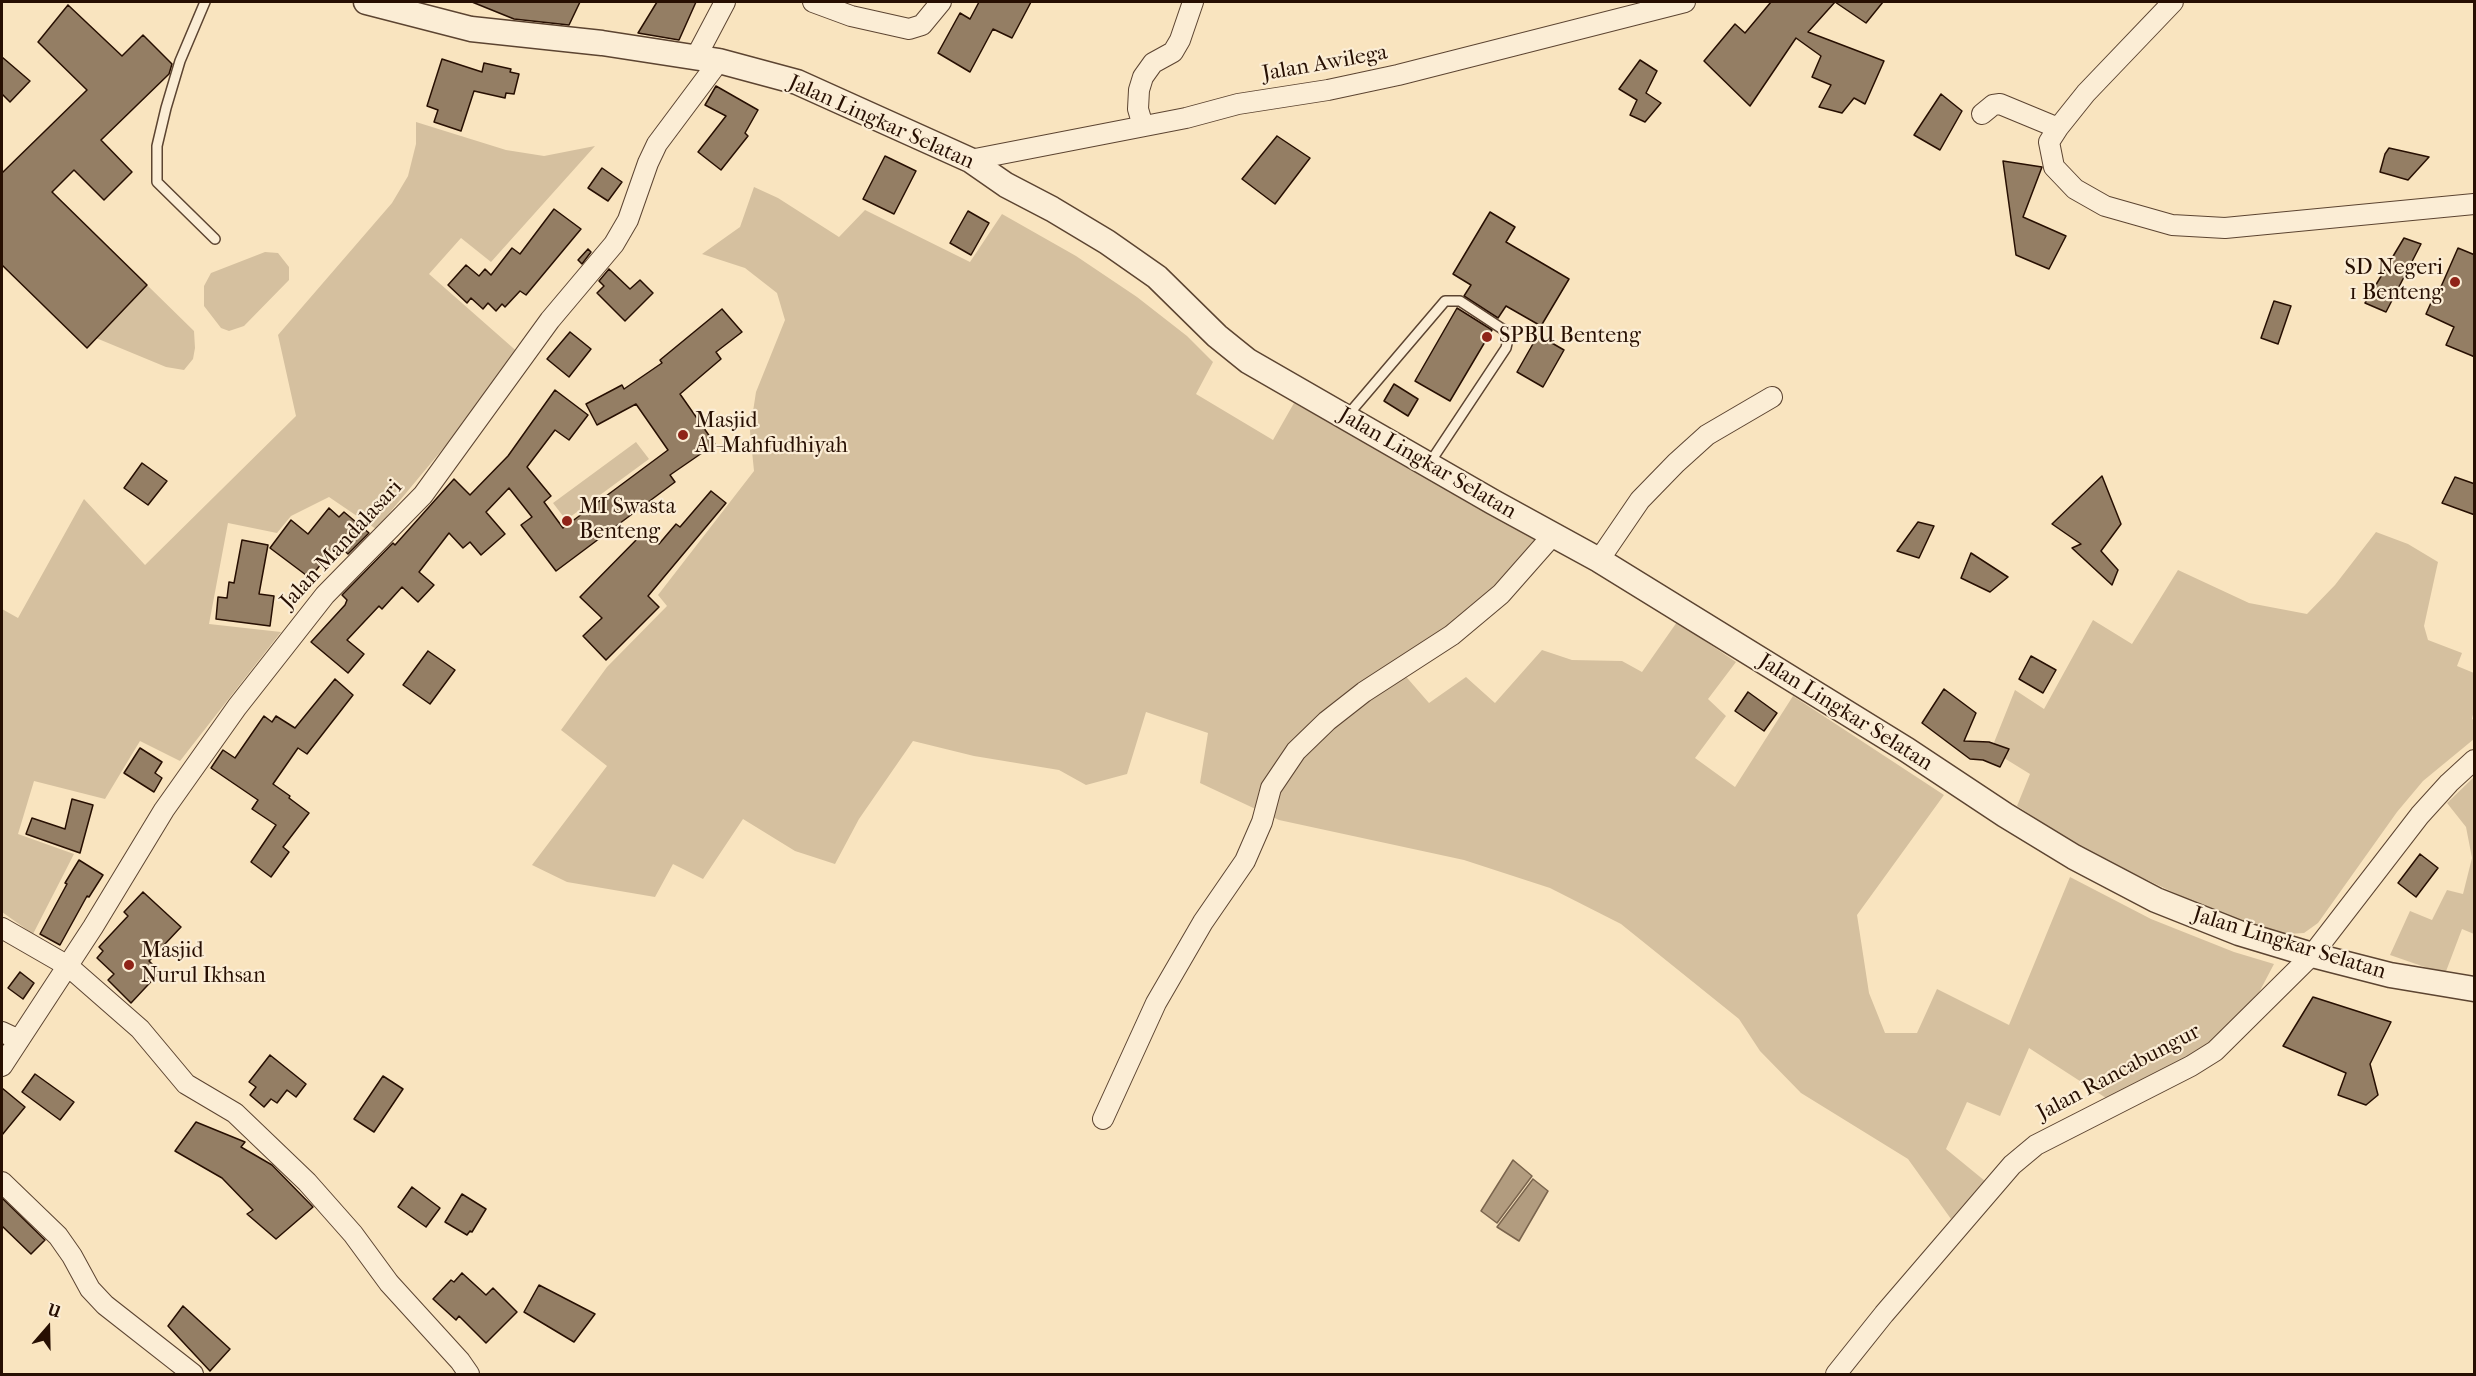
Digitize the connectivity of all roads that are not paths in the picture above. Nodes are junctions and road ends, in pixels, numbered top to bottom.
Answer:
1 (206, 2) edge
2 (366, 2) edge
3 (725, 2) edge
4 (813, 2) edge
5 (941, 2) edge
6 (1193, 2) edge
7 (1681, 2) edge
8 (2173, 2) edge
9 (707, 59) junction
10 (1982, 114) dead end
11 (1143, 126) junction
12 (2058, 128) junction
13 (970, 160) junction
14 (2475, 204) edge
15 (215, 239) dead end
16 (1772, 397) dead end
17 (1345, 417) junction
18 (1429, 464) junction
19 (1553, 535) junction
20 (1599, 560) junction
21 (2475, 760) edge
22 (2, 928) edge
23 (2312, 956) junction
24 (68, 966) junction
25 (2475, 989) edge
26 (10, 1036) edge
27 (2, 1066) edge
28 (1103, 1119) dead end
29 (2, 1182) edge
30 (193, 1374) edge
31 (469, 1374) edge
32 (1836, 1374) edge

1 - 15 lane
2 - 9 street, Jalan Lingkar Selatan
3 - 9 street, Jalan Mandalasari
4 - 5 street
6 - 11 street
7 - 11 street, Jalan Awilega
8 - 12 street
9 - 13 street, Jalan Lingkar Selatan
9 - 24 street, Jalan Mandalasari
10 - 12 street
11 - 13 street, Jalan Awilega
12 - 14 street
13 - 17 street, Jalan Lingkar Selatan
16 - 20 street
17 - 18 street, Jalan Lingkar Selatan
17 - 18 lane
18 - 19 street, Jalan Lingkar Selatan
19 - 20 street, Jalan Lingkar Selatan
19 - 28 street
20 - 23 street, Jalan Lingkar Selatan
21 - 23 street, Jalan Rancabungur
22 - 24 street
23 - 25 street, Jalan Lingkar Selatan
23 - 32 street, Jalan Rancabungur
24 - 26 street, Jalan Mandalasari
24 - 31 street
26 - 27 street, Jalan Mandalasari
29 - 30 street

